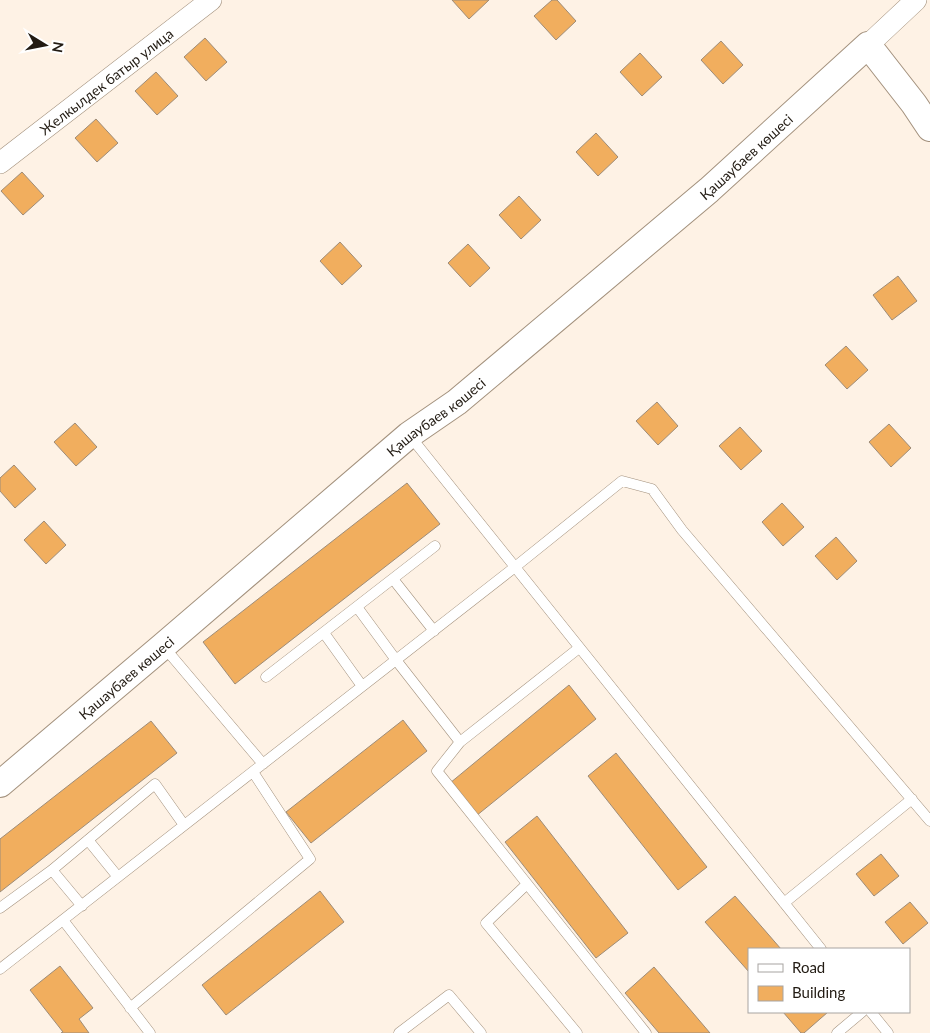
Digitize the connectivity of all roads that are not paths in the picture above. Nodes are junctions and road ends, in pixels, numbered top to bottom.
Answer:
1 (211, 0) edge
2 (916, 0) edge
3 (868, 45) junction
4 (930, 128) edge
5 (0, 163) edge
6 (409, 435) junction
7 (435, 546) dead end
8 (515, 567) junction
9 (394, 578) junction
10 (357, 607) junction
11 (434, 631) junction
12 (324, 633) junction
13 (163, 646) junction
14 (579, 648) junction
15 (396, 660) junction
16 (266, 678) dead end
17 (362, 686) junction
18 (460, 742) junction
19 (263, 764) junction
20 (253, 772) junction
21 (0, 784) edge
22 (912, 799) junction
23 (930, 821) edge
24 (184, 825) junction
25 (88, 840) junction
26 (52, 870) junction
27 (118, 877) junction
28 (527, 884) junction
29 (784, 903) junction
30 (82, 906) junction
31 (0, 908) edge
32 (63, 920) junction
33 (820, 948) edge
34 (0, 969) edge
35 (130, 1008) junction
36 (861, 1013) edge
37 (872, 1013) edge
38 (150, 1033) edge
39 (399, 1033) edge
40 (481, 1033) edge
41 (577, 1033) edge
42 (646, 1033) edge
43 (837, 1033) edge
44 (888, 1033) edge

1 - 5 street, Желкылдек батыр улица
2 - 3 street
3 - 4 street
3 - 6 street, Қашаубаев көшесі
6 - 8 lane
6 - 13 street, Қашаубаев көшесі
7 - 9 lane
8 - 11 lane
8 - 14 lane
8 - 22 lane
9 - 10 lane
9 - 11 lane
10 - 12 lane
10 - 15 lane
11 - 15 lane
12 - 16 lane
12 - 17 lane
13 - 19 lane
13 - 21 street, Қашаубаев көшесі
14 - 18 lane
14 - 29 lane
15 - 17 lane
15 - 18 lane
17 - 19 lane
18 - 28 lane
19 - 20 lane
20 - 24 lane
20 - 35 lane
22 - 23 lane
22 - 29 lane
24 - 25 lane
24 - 27 lane
25 - 26 lane
25 - 27 lane
26 - 30 lane
26 - 31 lane
27 - 30 lane
28 - 41 lane
28 - 42 lane
29 - 33 lane
30 - 32 lane
32 - 34 lane
32 - 35 lane
35 - 38 lane
36 - 43 lane
37 - 44 lane
39 - 40 lane

